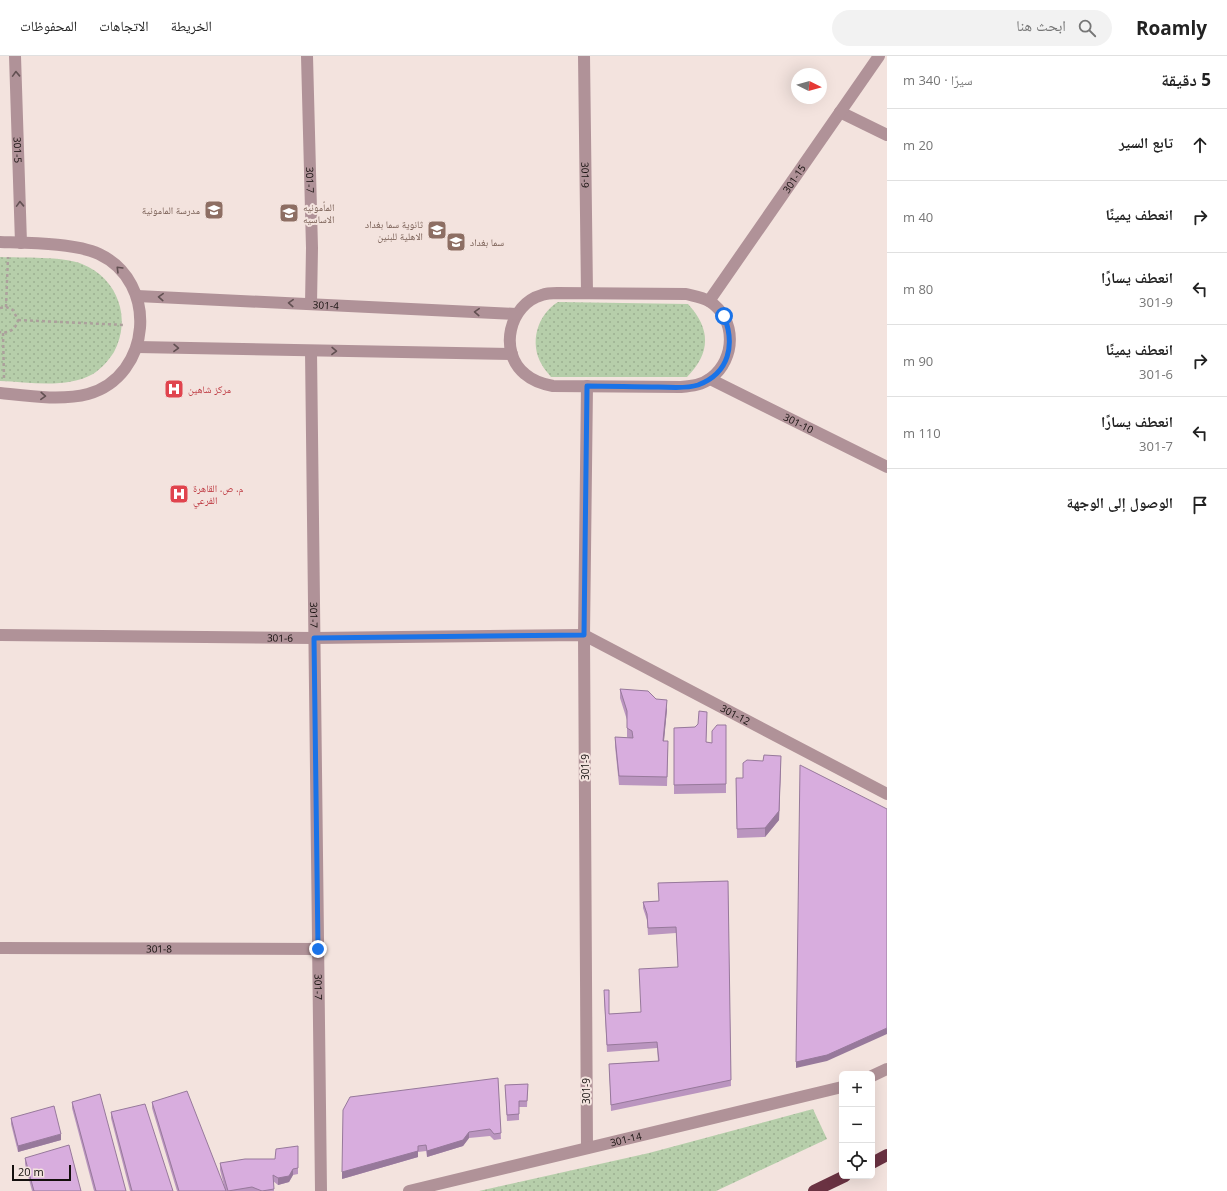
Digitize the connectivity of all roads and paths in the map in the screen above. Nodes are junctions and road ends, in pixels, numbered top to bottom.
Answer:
1 (15, 56) edge
2 (307, 56) edge
3 (584, 56) edge
4 (879, 56) edge
5 (840, 112) junction
6 (887, 135) edge
7 (4, 242) edge
8 (21, 243) junction
9 (587, 293) junction
10 (137, 296) junction
11 (709, 301) junction
12 (311, 304) junction
13 (6, 307) junction
14 (0, 308) edge
15 (516, 314) junction
16 (18, 320) junction
17 (141, 326) junction
18 (2, 332) edge
19 (137, 347) junction
20 (311, 350) junction
21 (512, 354) junction
22 (710, 379) junction
23 (587, 386) junction
24 (2, 394) edge
25 (887, 467) edge
26 (0, 635) edge
27 (584, 635) junction
28 (314, 638) junction
29 (887, 794) edge
30 (0, 948) edge
31 (318, 949) junction
32 (887, 1069) edge
33 (875, 1075) edge
34 (839, 1088) edge
35 (587, 1148) junction
36 (887, 1155) edge
37 (875, 1161) edge
38 (839, 1179) edge
39 (321, 1191) edge
40 (409, 1191) edge
41 (814, 1191) edge

8 -> 1 street, 301-5
2 - 12 street, 301-7
3 - 9 street, 301-9
4 - 5 street, 301-15
5 - 6 street
5 - 11 street, 301-15
7 - 8 street
7 - 13 path
10 -> 8 street
9 - 11 street
9 - 15 street
12 -> 10 street, 301-4
10 - 17 street
11 - 22 street
15 -> 12 street, 301-4
13 - 14 path
13 - 16 path
15 - 21 street
16 - 17 path
16 - 18 path
17 - 19 street
18 - 24 path
19 -> 20 street
24 -> 19 street
20 -> 21 street
20 - 28 street, 301-7
21 - 23 street
22 - 23 street
22 - 25 street, 301-10
23 - 27 street, 301-9
26 - 28 street, 301-6
27 - 28 street, 301-6
27 - 29 street, 301-12
27 - 35 street, 301-9
28 - 31 street, 301-7
30 - 31 street, 301-8
31 - 39 street, 301-7
32 - 33 street
34 - 35 street, 301-14
35 - 40 street, 301-14
36 - 37 highway
38 - 41 highway

